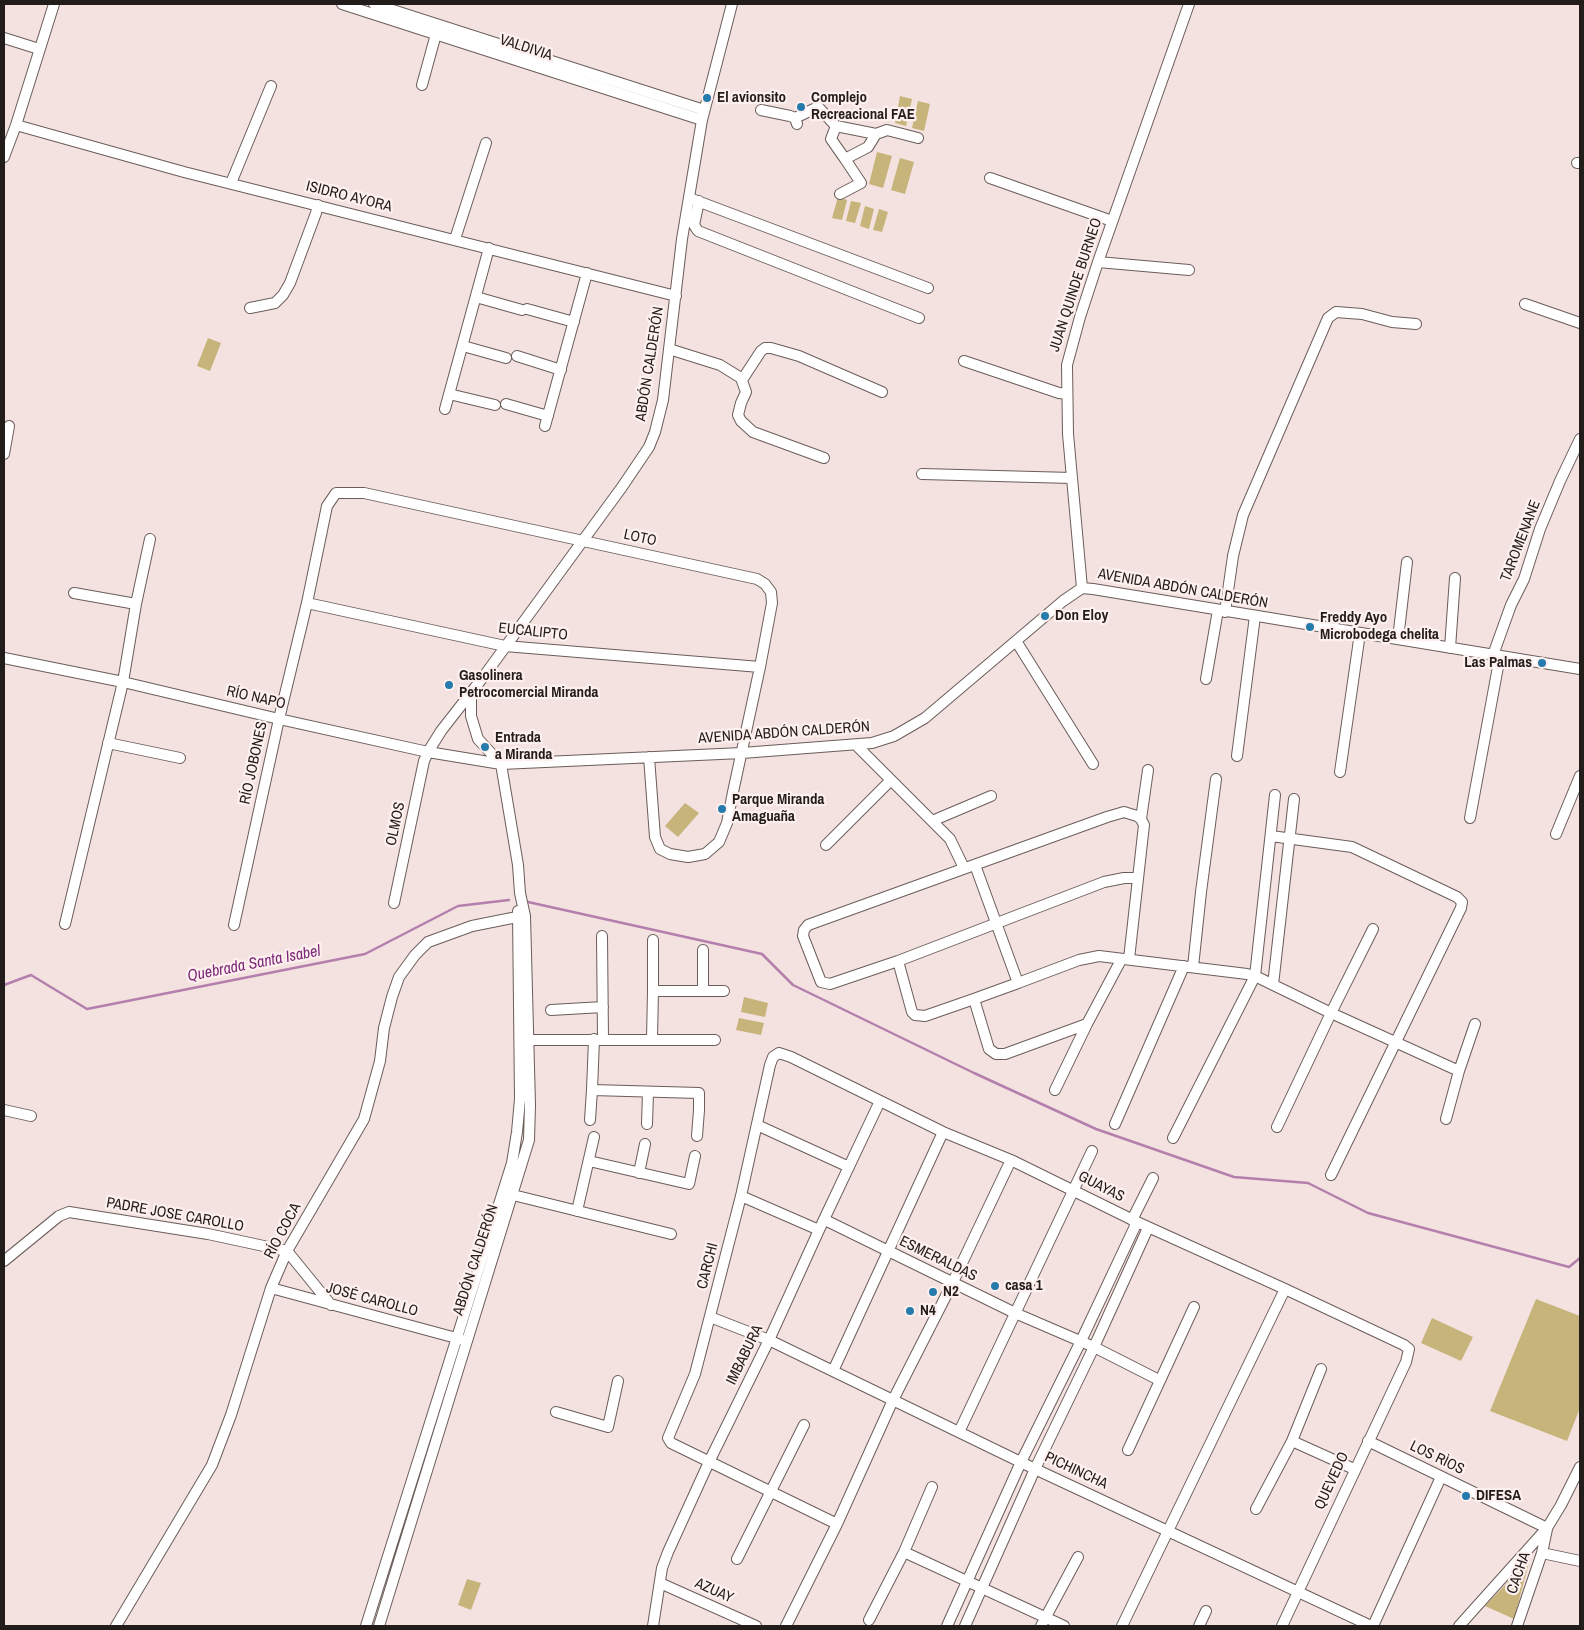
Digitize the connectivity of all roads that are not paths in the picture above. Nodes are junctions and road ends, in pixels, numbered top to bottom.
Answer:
1 (54, 4) edge
2 (342, 4) edge
3 (374, 4) edge
4 (732, 4) edge
5 (1190, 4) edge
6 (436, 34) junction
7 (4, 38) edge
8 (483, 44) junction
9 (39, 49) junction
10 (422, 85) dead end
11 (271, 86) dead end
12 (761, 110) dead end
13 (703, 115) junction
14 (16, 126) junction
15 (836, 126) junction
16 (876, 134) junction
17 (918, 138) dead end
18 (486, 143) dead end
19 (4, 157) edge
20 (845, 159) junction
21 (990, 178) dead end
22 (231, 183) junction
23 (840, 194) dead end
24 (694, 199) junction
25 (318, 205) junction
26 (1112, 221) junction
27 (696, 228) junction
28 (683, 235) junction
29 (455, 239) junction
30 (490, 248) junction
31 (1098, 262) junction
32 (1189, 270) dead end
33 (587, 273) junction
34 (928, 288) dead end
35 (676, 296) junction
36 (476, 298) junction
37 (1525, 304) dead end
38 (250, 308) dead end
39 (919, 318) dead end
40 (574, 322) junction
41 (1580, 323) edge
42 (1416, 324) dead end
43 (463, 346) junction
44 (669, 349) junction
45 (518, 356) dead end
46 (506, 358) dead end
47 (964, 361) dead end
48 (561, 370) junction
49 (742, 380) junction
50 (882, 392) dead end
51 (449, 394) junction
52 (1067, 394) junction
53 (506, 404) dead end
54 (495, 405) dead end
55 (445, 409) dead end
56 (9, 426) dead end
57 (1580, 439) edge
58 (4, 454) edge
59 (824, 458) dead end
60 (922, 474) dead end
61 (1072, 478) junction
62 (336, 494) joint
63 (150, 539) dead end
64 (582, 541) junction
65 (1407, 562) dead end
66 (1455, 578) dead end
67 (1082, 588) junction
68 (74, 593) dead end
69 (307, 603) junction
70 (136, 604) junction
71 (1221, 611) junction
72 (1255, 616) junction
73 (1360, 633) junction
74 (1398, 639) junction
75 (1016, 641) junction
76 (505, 646) junction
77 (1450, 648) junction
78 (1496, 655) junction
79 (4, 658) edge
80 (760, 667) junction
81 (1580, 669) edge
82 (1206, 679) dead end
83 (123, 682) junction
84 (472, 693) junction
85 (279, 719) junction
86 (108, 743) junction
87 (856, 745) junction
88 (428, 752) junction
89 (742, 753) junction
90 (1238, 756) dead end
91 (649, 757) junction
92 (180, 758) dead end
93 (501, 764) junction
94 (1093, 764) dead end
95 (1148, 770) dead end
96 (1340, 772) dead end
97 (1580, 776) edge
98 (1216, 779) dead end
99 (891, 780) junction
100 (1275, 795) dead end
101 (992, 796) dead end
102 (1294, 799) dead end
103 (1470, 818) dead end
104 (1141, 819) junction
105 (932, 821) junction
106 (1556, 834) dead end
107 (1271, 836) junction
108 (1290, 839) junction
109 (826, 845) dead end
110 (975, 865) junction
111 (964, 868) junction
112 (1137, 878) junction
113 (394, 902) dead end
114 (521, 916) junction
115 (65, 924) dead end
116 (997, 924) junction
117 (234, 925) dead end
118 (1373, 929) dead end
119 (602, 936) dead end
120 (654, 940) dead end
121 (703, 950) dead end
122 (1125, 959) junction
123 (898, 961) junction
124 (1188, 967) junction
125 (1255, 976) junction
126 (1018, 983) junction
127 (1273, 985) junction
128 (653, 990) junction
129 (703, 991) junction
130 (724, 991) dead end
131 (974, 999) junction
132 (602, 1008) junction
133 (551, 1010) dead end
134 (1331, 1013) junction
135 (1087, 1024) junction
136 (1475, 1024) dead end
137 (598, 1039) junction
138 (652, 1039) junction
139 (524, 1040) junction
140 (715, 1040) dead end
141 (1395, 1043) junction
142 (779, 1053) joint
143 (1459, 1071) junction
144 (592, 1090) junction
145 (1055, 1090) dead end
146 (648, 1092) junction
147 (880, 1101) junction
148 (4, 1110) edge
149 (31, 1116) dead end
150 (1446, 1119) dead end
151 (590, 1120) dead end
152 (647, 1124) dead end
153 (1115, 1124) dead end
154 (757, 1125) junction
155 (1277, 1127) dead end
156 (943, 1132) junction
157 (697, 1136) dead end
158 (594, 1137) dead end
159 (1173, 1138) dead end
160 (645, 1144) dead end
161 (1092, 1151) dead end
162 (695, 1156) dead end
163 (1011, 1160) junction
164 (588, 1161) junction
165 (849, 1167) junction
166 (639, 1172) junction
167 (1331, 1175) dead end
168 (1153, 1178) dead end
169 (1072, 1190) junction
170 (513, 1195) junction
171 (741, 1196) junction
172 (577, 1211) junction
173 (825, 1220) junction
174 (1134, 1221) junction
175 (1148, 1228) junction
176 (819, 1230) junction
177 (671, 1234) dead end
178 (287, 1251) junction
179 (888, 1251) junction
180 (4, 1261) edge
181 (954, 1283) junction
182 (271, 1288) junction
183 (1285, 1289) junction
184 (331, 1305) junction
185 (1194, 1307) dead end
186 (1015, 1313) junction
187 (710, 1317) junction
188 (461, 1339) junction
189 (769, 1340) junction
190 (1081, 1341) junction
191 (1094, 1347) junction
192 (1409, 1349) joint
193 (1321, 1369) dead end
194 (833, 1371) junction
195 (1159, 1380) junction
196 (618, 1381) dead end
197 (893, 1400) junction
198 (556, 1412) dead end
199 (804, 1425) dead end
200 (959, 1432) junction
201 (1292, 1440) junction
202 (1368, 1441) junction
203 (1128, 1450) dead end
204 (709, 1462) junction
205 (1021, 1462) junction
206 (1580, 1467) edge
207 (1035, 1469) junction
208 (1354, 1469) junction
209 (1441, 1477) junction
210 (932, 1487) dead end
211 (771, 1492) junction
212 (1256, 1509) dead end
213 (837, 1524) junction
214 (1547, 1528) junction
215 (1167, 1531) junction
216 (904, 1552) junction
217 (1542, 1553) junction
218 (1078, 1557) dead end
219 (737, 1559) dead end
220 (1580, 1561) edge
221 (660, 1583) junction
222 (967, 1583) junction
223 (982, 1590) junction
224 (1298, 1591) junction
225 (1206, 1611) dead end
226 (869, 1620) dead end
227 (1043, 1622) edge
228 (1359, 1624) edge
229 (116, 1626) edge
230 (366, 1626) edge
231 (379, 1626) edge
232 (653, 1626) edge
233 (756, 1626) edge
234 (786, 1626) edge
235 (947, 1626) edge
236 (965, 1626) edge
237 (1064, 1626) edge
238 (1122, 1626) edge
239 (1200, 1626) edge
240 (1282, 1626) edge
241 (1372, 1626) edge
242 (1460, 1626) edge
243 (1517, 1626) edge

1 - 9 street
2 - 6 street, VALDIVIA
3 - 8 street, VALDIVIA
4 - 13 street, ABDÓN CALDERÓN
5 - 26 street, JUAN QUINDE BURNEO
6 - 8 street, VALDIVIA
6 - 10 street
7 - 9 street
8 - 13 street, VALDIVIA
9 - 14 street
11 - 22 street
12 - 15 street
13 - 24 street, ABDÓN CALDERÓN
14 - 19 street
14 - 22 street, ISIDRO AYORA
15 - 16 street
15 - 20 street
16 - 17 street
16 - 20 street
18 - 29 street
20 - 23 street
21 - 26 street
22 - 25 street, ISIDRO AYORA
24 - 27 street
24 - 28 street, ABDÓN CALDERÓN
24 - 34 street
25 - 29 street, ISIDRO AYORA
25 - 38 street
26 - 31 street, JUAN QUINDE BURNEO
27 - 28 street
27 - 39 street
28 - 35 street, ABDÓN CALDERÓN
29 - 30 street, ISIDRO AYORA
30 - 33 street, ISIDRO AYORA
30 - 36 street
31 - 32 street
31 - 52 street, JUAN QUINDE BURNEO
33 - 35 street, ISIDRO AYORA
33 - 40 street
35 - 44 street, ABDÓN CALDERÓN
36 - 40 street
36 - 43 street
37 - 41 street
40 - 48 street
42 - 71 street
43 - 46 street
43 - 51 street
44 - 49 street
44 - 64 street, ABDÓN CALDERÓN
45 - 48 street
47 - 52 street
48 - 53 street
49 - 50 street
49 - 59 street
51 - 54 street
51 - 55 street
52 - 61 street, JUAN QUINDE BURNEO
56 - 58 street
57 - 78 street, TAROMENANE
60 - 61 street
61 - 67 street, JUAN QUINDE BURNEO
62 - 64 street, LOTO
62 - 69 street, RÍO JOBONES
63 - 70 street
64 - 76 street, ABDÓN CALDERÓN
64 - 80 street, LOTO
65 - 74 street
66 - 77 street
67 - 71 street, AVENIDA ABDÓN CALDERÓN
67 - 75 street, AVENIDA ABDÓN CALDERÓN
68 - 70 street
69 - 76 street, EUCALIPTO
69 - 85 street, RÍO JOBONES
70 - 83 street
71 - 72 street, AVENIDA ABDÓN CALDERÓN
71 - 82 street
72 - 73 street, AVENIDA ABDÓN CALDERÓN
72 - 90 street
73 - 74 street, AVENIDA ABDÓN CALDERÓN
73 - 96 street
74 - 77 street, AVENIDA ABDÓN CALDERÓN
75 - 87 street, AVENIDA ABDÓN CALDERÓN
75 - 94 street
76 - 80 street, EUCALIPTO
76 - 84 street, ABDÓN CALDERÓN
77 - 78 street, AVENIDA ABDÓN CALDERÓN
78 - 81 street, AVENIDA ABDÓN CALDERÓN
78 - 103 street, TAROMENANE
79 - 83 street, RÍO NAPO
80 - 89 street, LOTO
83 - 85 street, RÍO NAPO
83 - 86 street
84 - 88 street, ABDÓN CALDERÓN
84 - 93 street
85 - 88 street, RÍO NAPO
85 - 117 street, RÍO JOBONES
86 - 92 street
86 - 115 street
87 - 89 street, AVENIDA ABDÓN CALDERÓN
87 - 99 street
88 - 93 street, RÍO NAPO
88 - 113 street, OLMOS
89 - 91 street, AVENIDA ABDÓN CALDERÓN
89 - 91 street, LOTO
91 - 93 street, AVENIDA ABDÓN CALDERÓN
93 - 114 street, ABDÓN CALDERÓN
95 - 104 street
97 - 106 street
98 - 124 street
99 - 105 street
99 - 109 street
100 - 107 street
101 - 105 street
102 - 108 street
104 - 110 street
104 - 112 street
105 - 111 street
107 - 108 street
107 - 125 street
108 - 127 street
108 - 141 street
110 - 111 street
110 - 116 street
111 - 123 street
112 - 116 street
112 - 122 street
114 - 139 street, ABDÓN CALDERÓN
114 - 178 street, RÍO COCA
116 - 123 street
116 - 126 street
118 - 134 street
119 - 132 street
120 - 128 street
121 - 129 street
122 - 124 street
122 - 126 street
122 - 135 street
123 - 131 street
124 - 125 street
124 - 153 street
125 - 127 street
125 - 159 street
126 - 131 street
127 - 134 street
128 - 129 street
128 - 138 street
129 - 130 street
131 - 135 street
132 - 133 street
132 - 137 street
134 - 141 street
134 - 155 street
135 - 145 street
136 - 143 street
137 - 138 street
137 - 139 street
137 - 144 street
138 - 140 street
139 - 170 street, ABDÓN CALDERÓN
139 - 188 street, ABDÓN CALDERÓN
141 - 143 street
141 - 167 street
142 - 147 street, GUAYAS
142 - 154 street, CARCHI
143 - 150 street
144 - 146 street
144 - 151 street
146 - 152 street
146 - 157 street
147 - 156 street, GUAYAS
147 - 165 street, IMBABURA
148 - 149 street
154 - 165 street
154 - 171 street, CARCHI
156 - 163 street, GUAYAS
156 - 179 street
158 - 164 street
160 - 166 street
161 - 169 street
162 - 166 street
163 - 169 street, GUAYAS
163 - 181 street
164 - 166 street
164 - 172 street
165 - 173 street, IMBABURA
168 - 174 street
169 - 174 street, GUAYAS
169 - 186 street
170 - 172 street
170 - 188 street, ABDÓN CALDERÓN
171 - 176 street
171 - 187 street, CARCHI
172 - 177 street
173 - 176 street, IMBABURA
173 - 179 street, ESMERALDAS
174 - 175 street, GUAYAS
174 - 190 street
175 - 183 street, GUAYAS
175 - 191 street
176 - 189 street, IMBABURA
178 - 180 street, PADRE JOSE CAROLLO
178 - 182 street, RÍO COCA
178 - 184 street
179 - 181 street, ESMERALDAS
179 - 194 street
181 - 186 street, ESMERALDAS
181 - 197 street
182 - 184 street, JOSÉ CAROLLO
182 - 229 street, RÍO COCA
183 - 192 street, GUAYAS
183 - 215 street
184 - 188 street, JOSÉ CAROLLO
185 - 195 street
186 - 190 street, ESMERALDAS
186 - 200 street
187 - 189 street, PICHINCHA
187 - 204 street, CARCHI
188 - 230 street, ABDÓN CALDERÓN
188 - 231 street, ABDÓN CALDERÓN
189 - 194 street, PICHINCHA
189 - 204 street, IMBABURA
190 - 191 street
190 - 205 street
191 - 195 street
191 - 207 street
192 - 202 street, QUEVEDO
193 - 201 street
194 - 197 street, PICHINCHA
195 - 203 street
196 - 198 street
197 - 200 street, PICHINCHA
197 - 213 street
199 - 211 street
200 - 205 street, PICHINCHA
201 - 208 street
201 - 212 street
202 - 208 street, QUEVEDO
202 - 209 street, LOS RÌOS
204 - 211 street
204 - 221 street, IMBABURA
205 - 207 street, PICHINCHA
205 - 222 street
206 - 214 street
207 - 215 street, PICHINCHA
207 - 223 street
208 - 224 street, QUEVEDO
209 - 214 street, LOS RÌOS
209 - 241 street
210 - 216 street
211 - 213 street
211 - 219 street
213 - 234 street
214 - 217 street, CACHA
214 - 242 street
215 - 224 street, PICHINCHA
215 - 238 street
216 - 222 street
216 - 226 street
217 - 220 street
217 - 243 street, CACHA
218 - 227 street
221 - 232 street, IMBABURA
221 - 233 street, AZUAY
222 - 223 street
222 - 235 street
223 - 227 street
223 - 236 street
224 - 228 street, PICHINCHA
224 - 240 street, QUEVEDO
225 - 239 street
227 - 237 street
228 - 241 street, PICHINCHA

